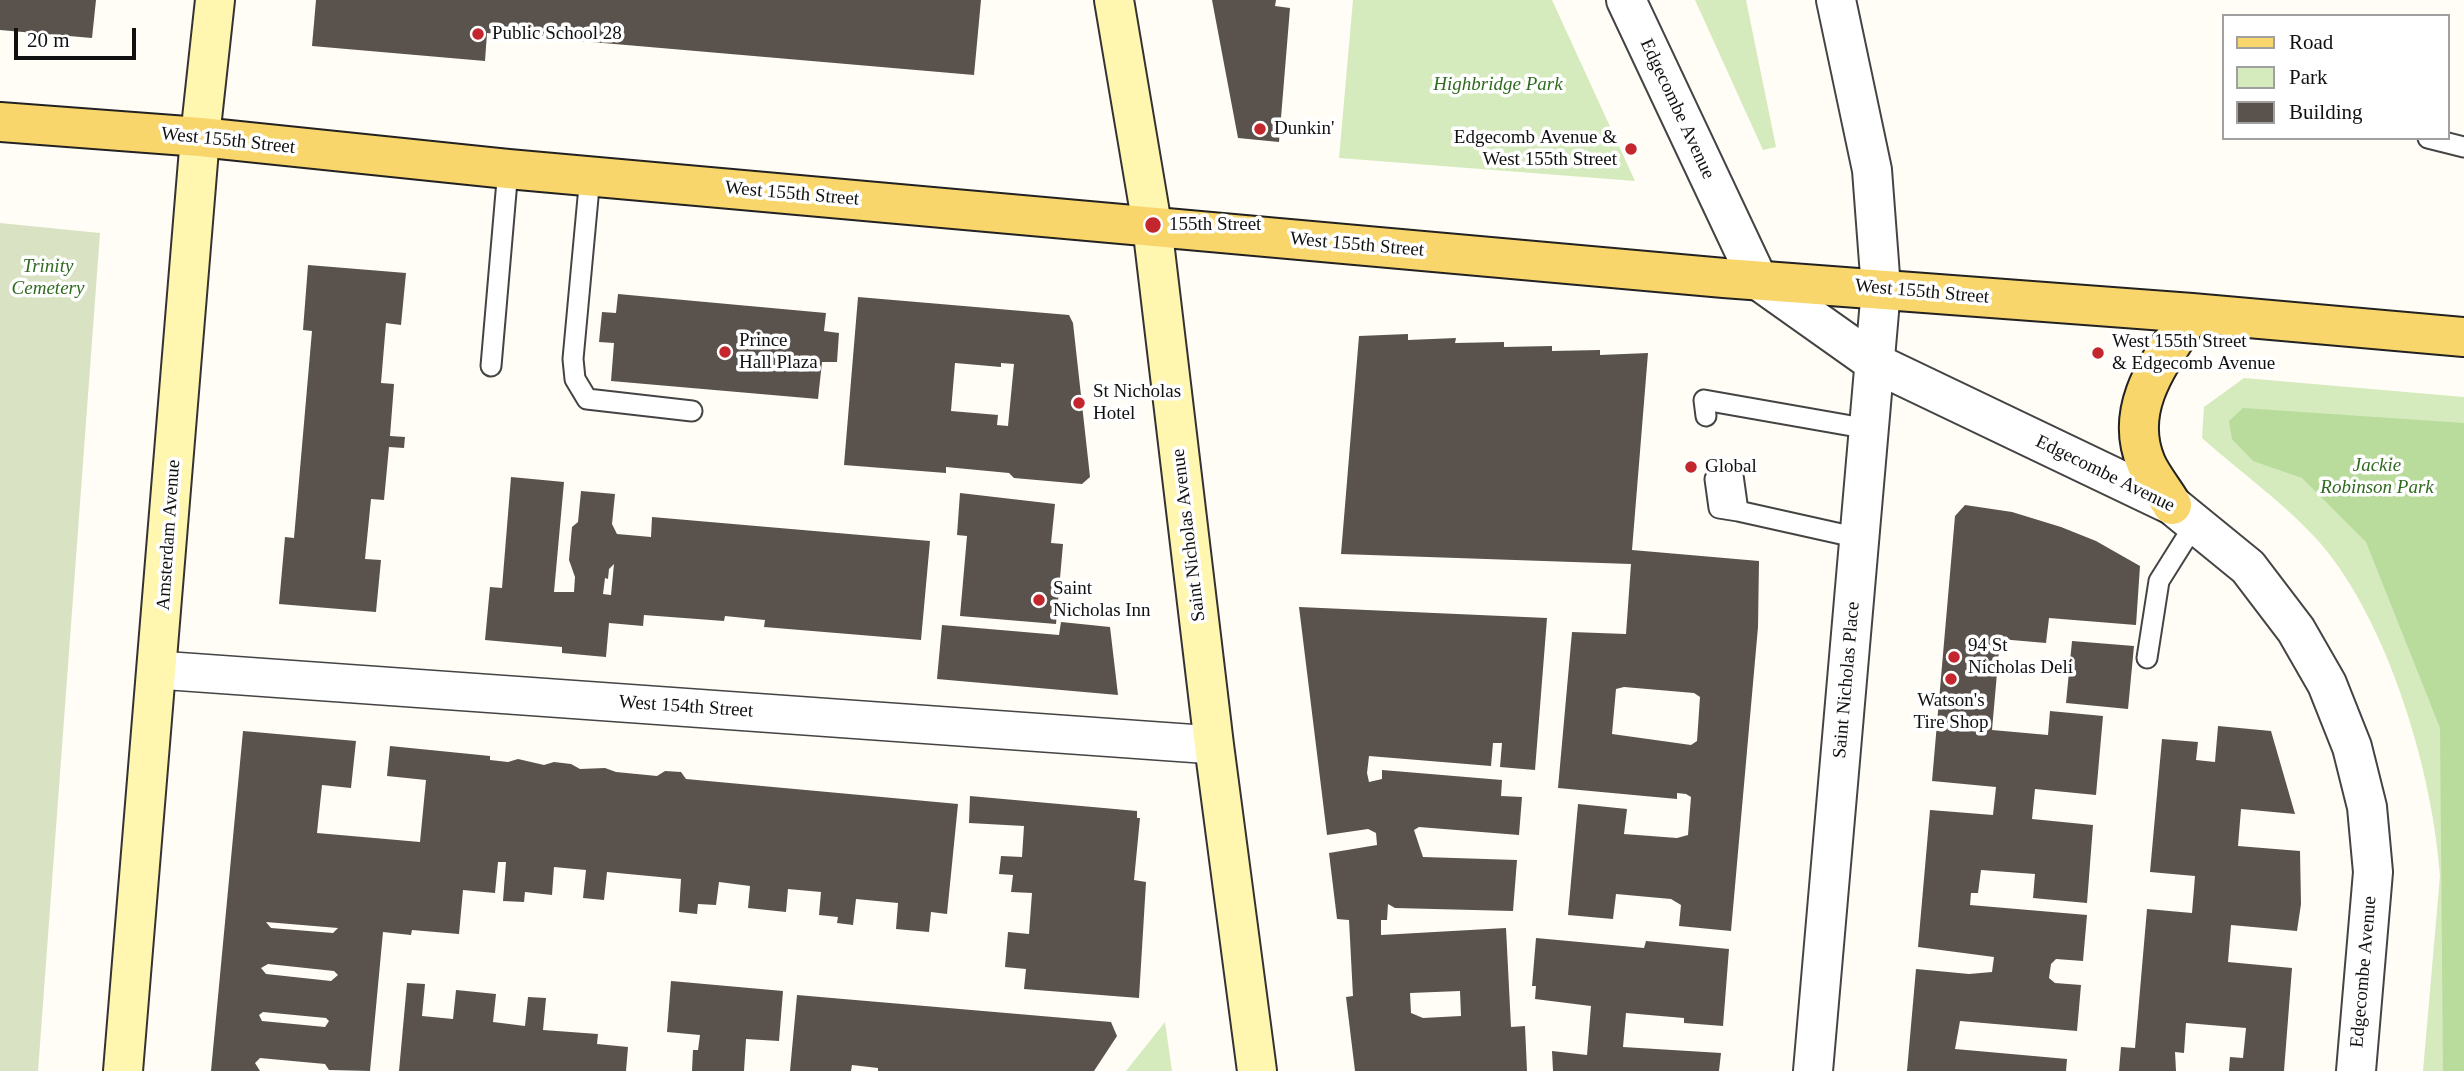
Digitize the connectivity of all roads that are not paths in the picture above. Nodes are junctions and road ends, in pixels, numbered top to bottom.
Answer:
1 (215, 0) edge
2 (1114, 0) edge
3 (1626, 0) edge
4 (1836, 0) edge
5 (0, 122) edge
6 (200, 137) junction
7 (2436, 140) edge
8 (2464, 147) edge
9 (508, 169) junction
10 (590, 176) junction
11 (1152, 225) junction
12 (1758, 280) junction
13 (1881, 289) junction
14 (2192, 313) junction
15 (2464, 335) edge
16 (1875, 363) junction
17 (491, 366) dead end
18 (1718, 410) dead end
19 (692, 411) dead end
20 (1869, 429) junction
21 (1724, 477) dead end
22 (2184, 514) junction
23 (1859, 538) junction
24 (2147, 658) dead end
25 (158, 670) junction
26 (1214, 745) junction
27 (123, 1071) edge
28 (1257, 1071) edge
29 (1813, 1071) edge
30 (2356, 1071) edge

1 - 6 main road, Amsterdam Avenue
2 - 11 main road, Saint Nicholas Avenue
3 - 12 street, Edgecombe Avenue
4 - 13 street, Saint Nicholas Place
5 - 6 main road, West 155th Street
6 - 9 main road, West 155th Street
6 - 25 main road, Amsterdam Avenue
7 - 8 lane
9 - 10 main road, West 155th Street
9 - 17 lane
10 - 11 main road, West 155th Street
10 - 19 lane
11 - 12 main road, West 155th Street
11 - 26 main road, Saint Nicholas Avenue
12 - 13 main road, West 155th Street
12 - 16 street, Edgecombe Avenue
13 - 14 main road, West 155th Street
13 - 16 street, Saint Nicholas Place
14 - 15 main road, West 155th Street
14 - 22 main road
16 - 20 street, Saint Nicholas Place
16 - 22 street, Edgecombe Avenue
18 - 20 lane
20 - 23 street, Saint Nicholas Place
21 - 23 lane
22 - 24 lane
22 - 30 street, Edgecombe Avenue
23 - 29 street, Saint Nicholas Place
25 - 26 street, West 154th Street
25 - 27 main road, Amsterdam Avenue
26 - 28 main road, Saint Nicholas Avenue

